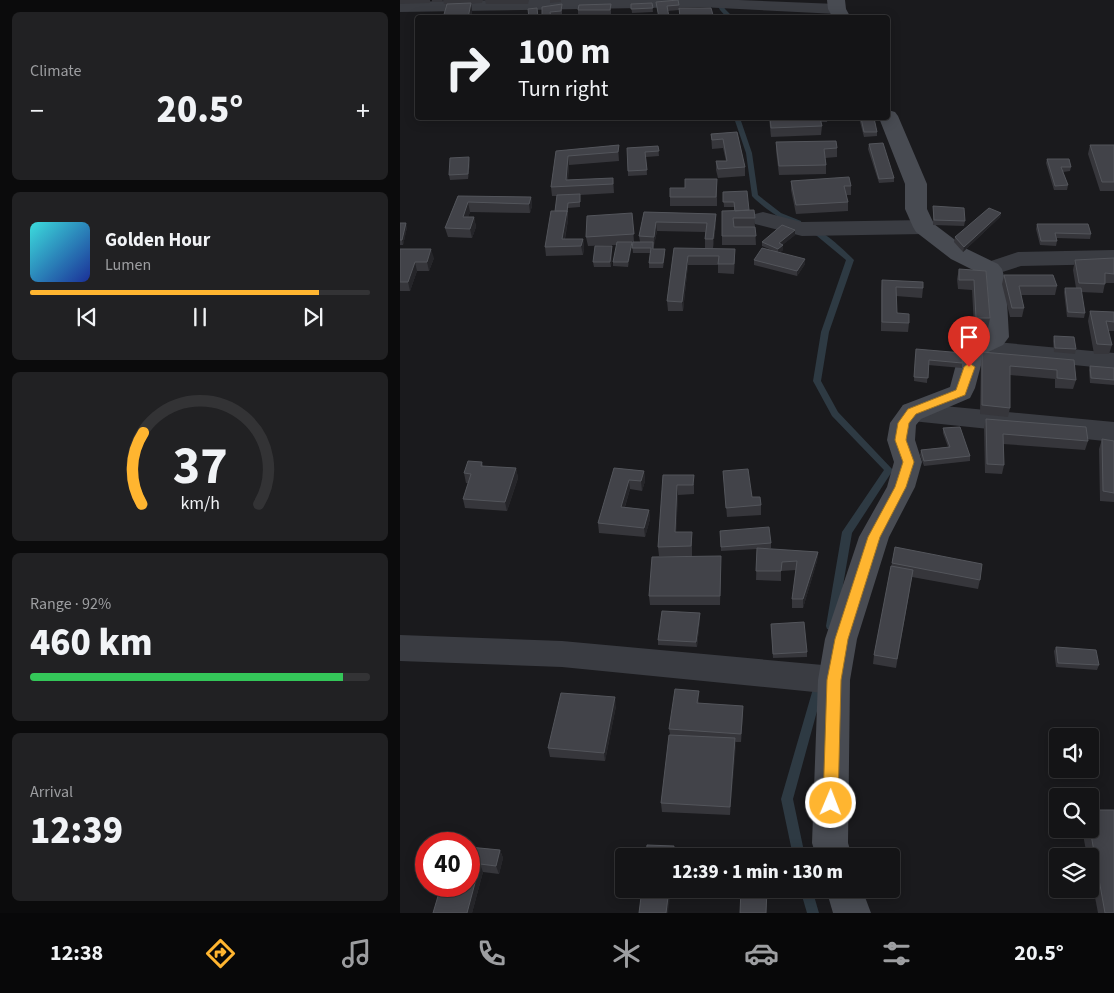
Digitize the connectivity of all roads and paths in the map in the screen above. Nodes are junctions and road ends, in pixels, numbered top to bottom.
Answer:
1 (400, 7) edge
2 (838, 9) edge
3 (890, 120) edge
4 (763, 220) dead end
5 (924, 227) junction
6 (1114, 257) edge
7 (990, 269) junction
8 (974, 348) junction
9 (1114, 361) edge
10 (912, 412) junction
11 (1114, 432) edge
12 (400, 648) edge
13 (834, 680) junction
14 (832, 848) edge
15 (847, 898) edge
16 (852, 913) edge

1 - 2 street
3 - 5 street
4 - 5 street
5 - 7 street
6 - 7 street
7 - 8 street
8 - 9 street
8 - 10 street
10 - 11 street
10 - 13 street
12 - 13 street
13 - 14 street
15 - 16 street

